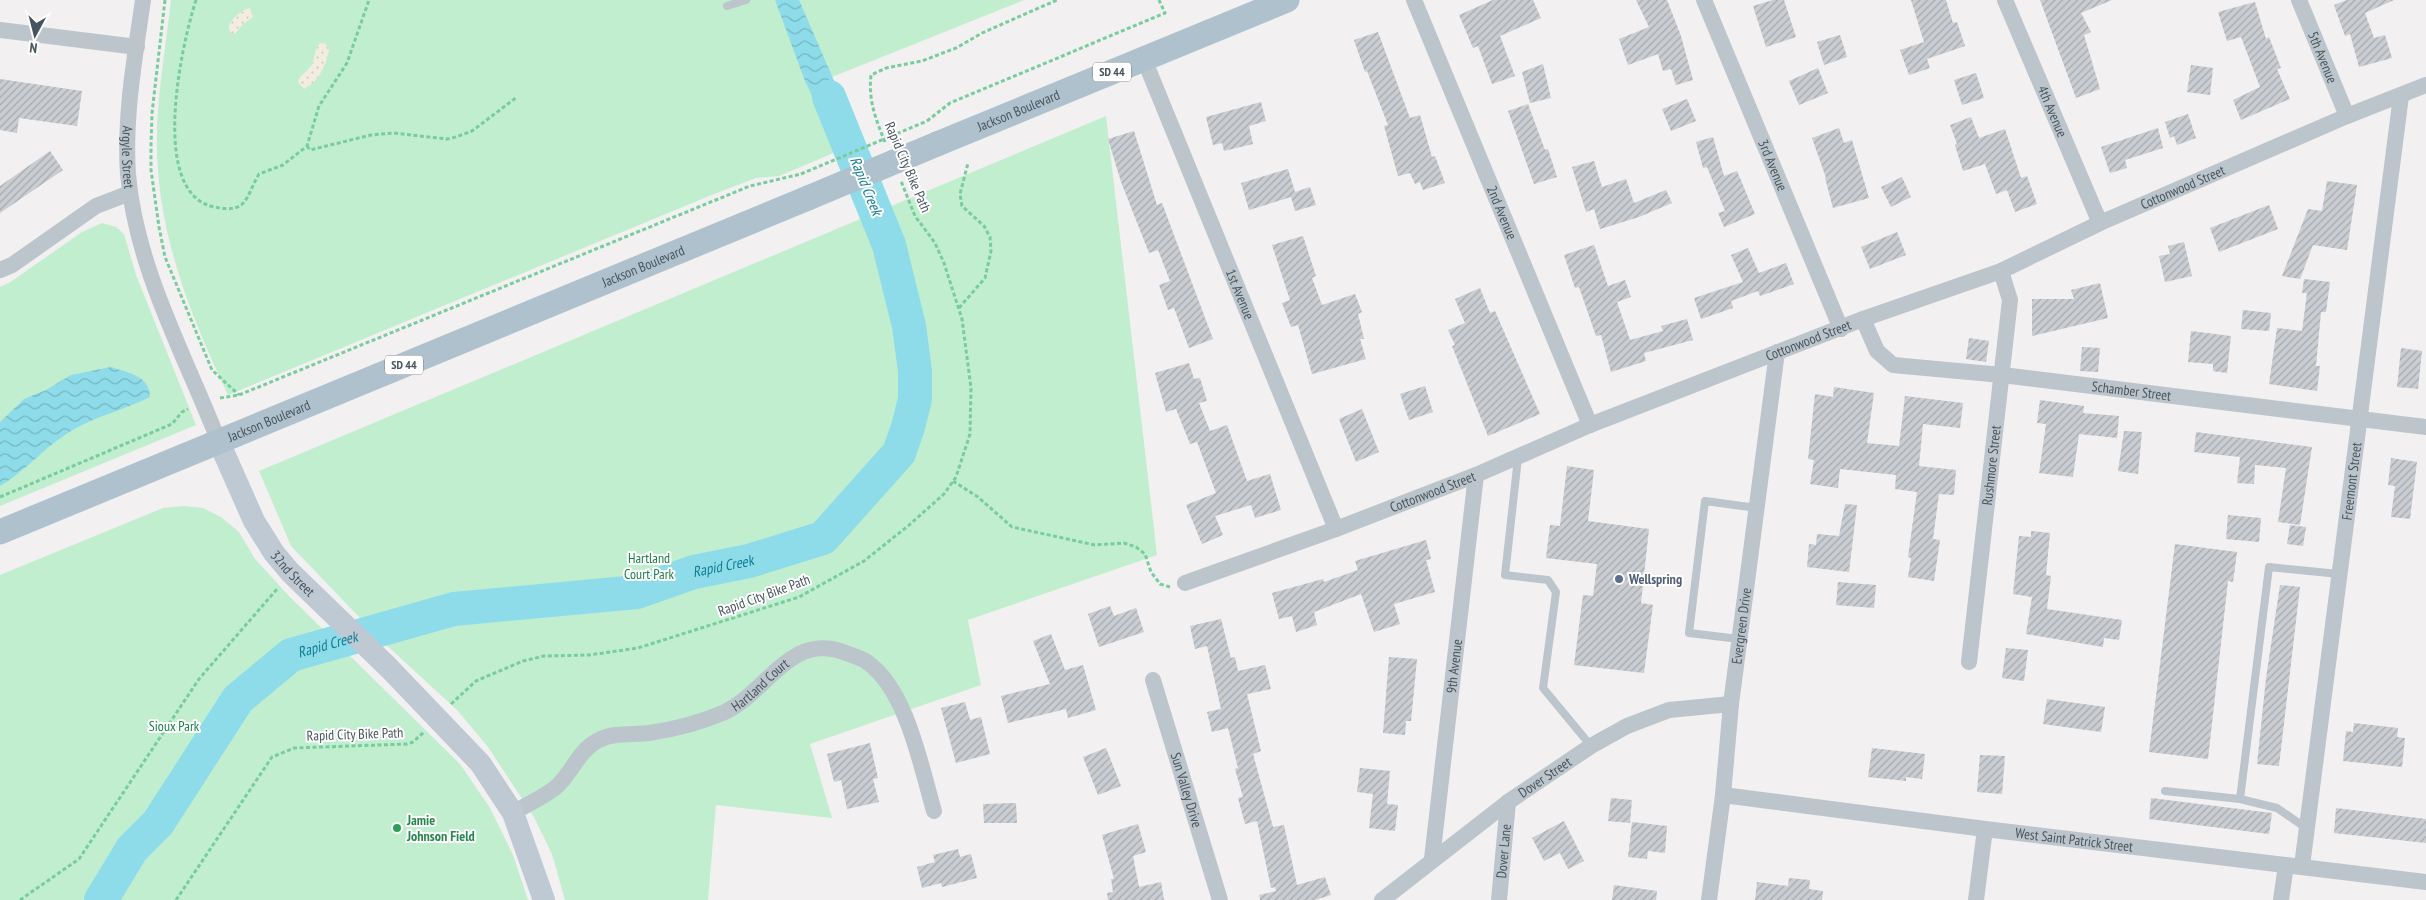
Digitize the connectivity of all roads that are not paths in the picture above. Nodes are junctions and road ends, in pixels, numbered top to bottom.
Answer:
1 (143, 0) edge
2 (746, 0) edge
3 (1287, 0) edge
4 (1414, 0) edge
5 (1704, 0) edge
6 (2005, 0) edge
7 (2299, 0) edge
8 (727, 6) dead end
9 (0, 30) edge
10 (137, 47) junction
11 (1144, 59) junction
12 (2426, 85) edge
13 (2401, 96) junction
14 (2347, 116) junction
15 (130, 193) junction
16 (2100, 224) junction
17 (0, 270) edge
18 (2001, 271) junction
19 (1863, 319) junction
20 (1841, 329) junction
21 (1777, 352) junction
22 (2002, 375) junction
23 (2358, 419) junction
24 (1590, 425) junction
25 (2426, 427) edge
26 (219, 442) junction
27 (1519, 456) junction
28 (1476, 475) junction
29 (1756, 508) junction
30 (1336, 528) junction
31 (0, 532) edge
32 (2339, 574) junction
33 (1185, 583) road end
34 (1739, 638) junction
35 (1969, 662) dead end
36 (1153, 680) dead end
37 (1731, 704) junction
38 (1590, 746) junction
39 (2165, 791) dead end
40 (1723, 795) junction
41 (2240, 799) junction
42 (1508, 802) junction
43 (934, 811) dead end
44 (512, 813) junction
45 (1985, 829) junction
46 (2307, 829) junction
47 (1432, 859) junction
48 (2294, 866) junction
49 (2426, 882) edge
50 (544, 900) edge
51 (1220, 900) edge
52 (1382, 900) edge
53 (1499, 900) edge
54 (1710, 900) edge
55 (1976, 900) edge
56 (2281, 900) edge

1 - 10 street, Argyle Street
2 - 8 lane
3 - 11 main road, Jackson Boulevard / SD 44
4 - 24 street, 2nd Avenue
5 - 20 street, 3rd Avenue
6 - 16 street, 4th Avenue
7 - 14 street, 5th Avenue
9 - 10 street
10 - 15 street, Argyle Street
11 - 26 main road, Jackson Boulevard / SD 44, bridge
11 - 30 street, 1st Avenue
12 - 13 street, Cottonwood Street
13 - 14 street, Cottonwood Street
13 - 23 street, Freemont Street
14 - 16 street, Cottonwood Street
15 - 17 street, Argyle Street
15 - 26 street, 32nd Street
16 - 18 street, Cottonwood Street
18 - 19 street, Cottonwood Street
18 - 22 street, Rushmore Street
19 - 20 street, Cottonwood Street
19 - 22 street, Schamber Street
20 - 21 street, Cottonwood Street
21 - 24 street, Cottonwood Street
21 - 29 street, Evergreen Drive
22 - 23 street, Schamber Street
22 - 35 street, Rushmore Street
23 - 25 street, Schamber Street
23 - 32 street, Freemont Street
24 - 27 street, Cottonwood Street
26 - 31 main road, Jackson Boulevard / SD 44
26 - 44 street, 32nd Street
27 - 28 street, Cottonwood Street
27 - 38 lane
28 - 30 street, Cottonwood Street
28 - 47 street, 9th Avenue
29 - 34 street, Evergreen Drive
29 - 34 lane
30 - 33 street, Cottonwood Street
32 - 41 lane
32 - 46 street, Freemont Street
34 - 37 street, Evergreen Drive
36 - 51 street, Sun Valley Drive
37 - 38 street, Dover Street
37 - 40 street, Evergreen Drive
38 - 42 street, Dover Street
39 - 41 lane
40 - 45 street, West Saint Patrick Street
40 - 54 street, Evergreen Drive
41 - 46 lane
42 - 47 street, Dover Street
42 - 53 street, Dover Lane
43 - 44 street, Hartland Court
44 - 50 street, 32nd Street
45 - 48 street, West Saint Patrick Street
45 - 55 street
46 - 48 street, Freemont Street
47 - 52 street, Dover Street
48 - 49 street, West Saint Patrick Street
48 - 56 street, Freemont Street

